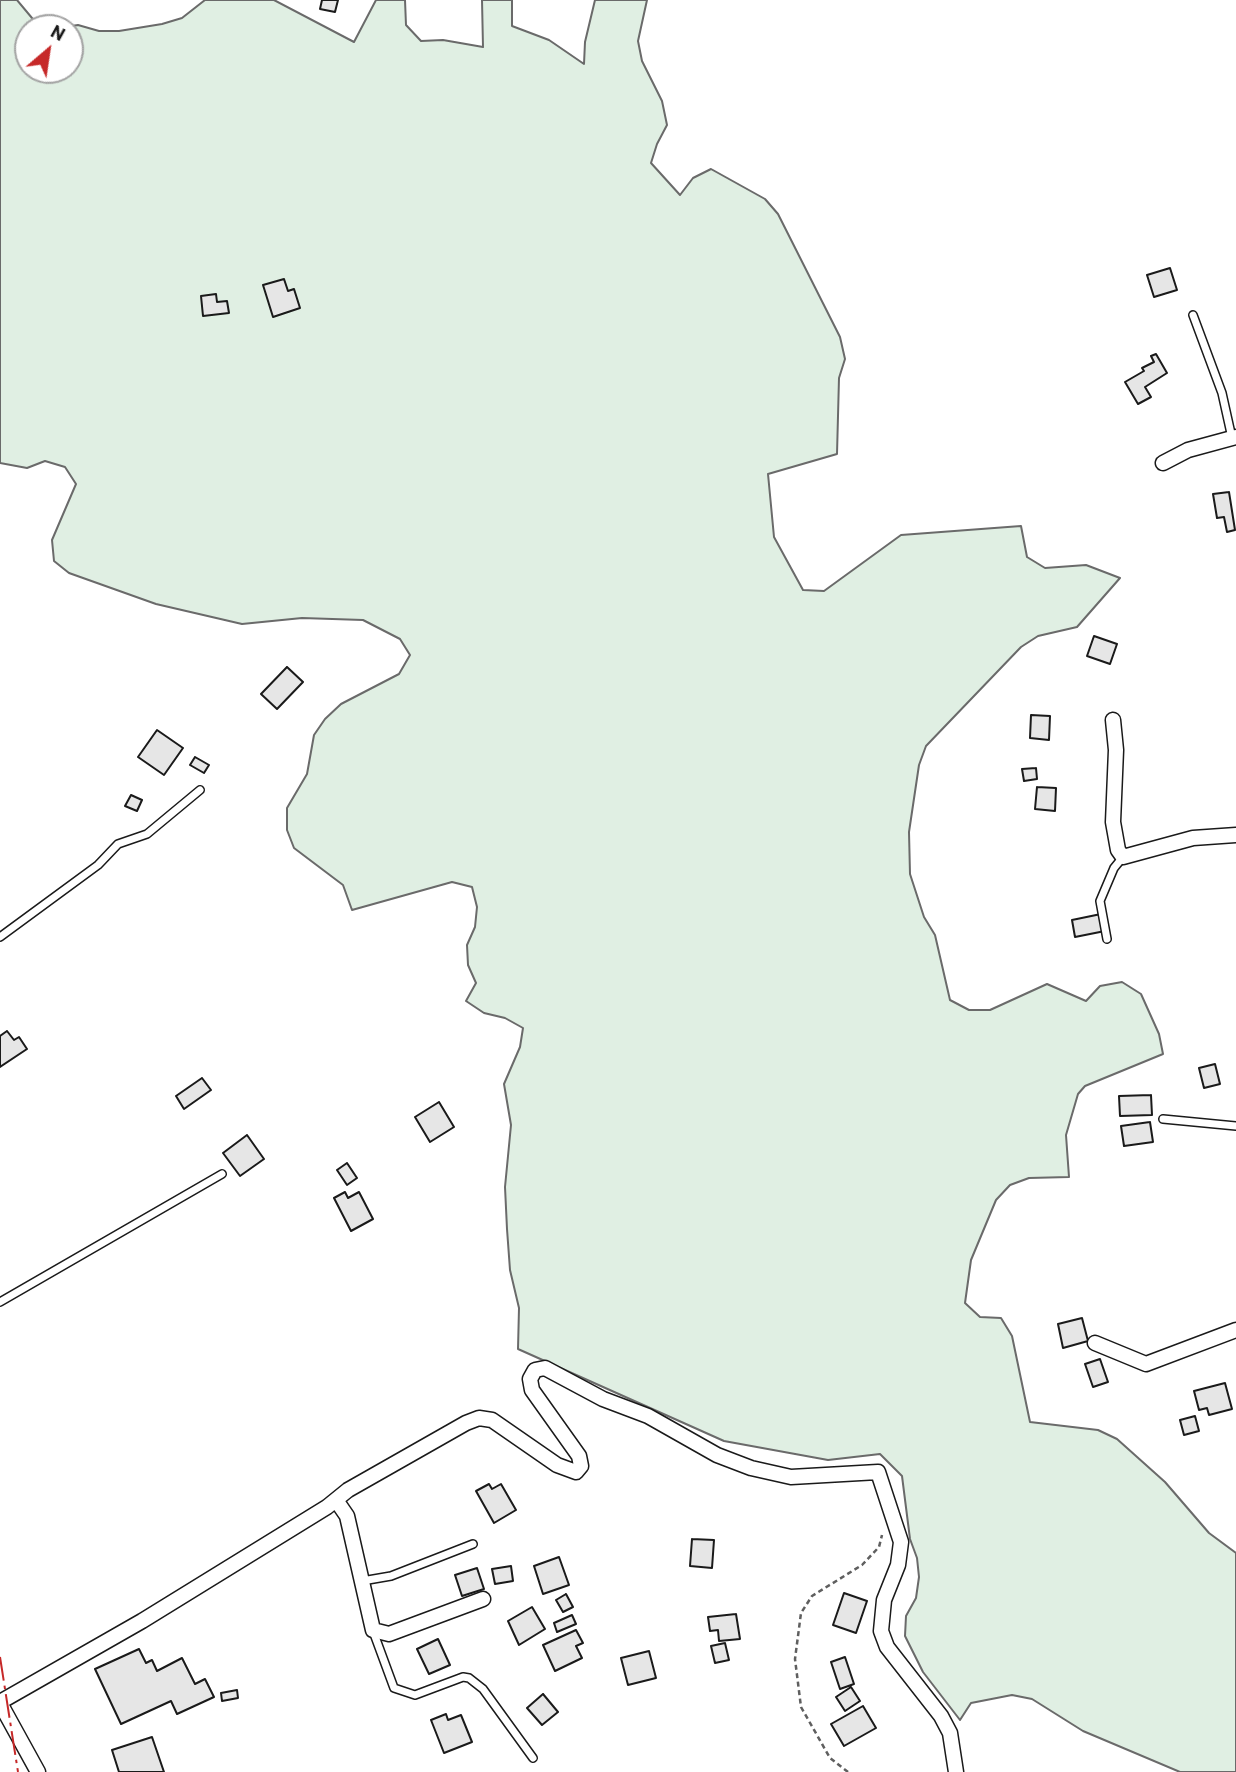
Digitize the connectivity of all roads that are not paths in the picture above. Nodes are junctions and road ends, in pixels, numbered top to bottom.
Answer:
1 (1193, 315) dead end
2 (1234, 438) edge
3 (1163, 463) dead end
4 (1113, 720) dead end
5 (200, 790) dead end
6 (1236, 835) edge
7 (1123, 857) junction
8 (0, 937) edge
9 (1107, 939) dead end
10 (1163, 1119) dead end
11 (1236, 1126) edge
12 (222, 1174) dead end
13 (0, 1302) edge
14 (1236, 1330) edge
15 (1095, 1343) dead end
16 (336, 1500) junction
17 (473, 1544) dead end
18 (361, 1581) junction
19 (483, 1600) dead end
20 (373, 1630) junction
21 (0, 1703) edge
22 (533, 1758) dead end
23 (38, 1772) edge
24 (956, 1772) edge

1 - 2 lane
2 - 3 street
4 - 7 street
5 - 8 lane
6 - 7 street
7 - 9 lane
10 - 11 lane
12 - 13 lane
14 - 15 street
16 - 18 street
16 - 21 street
16 - 24 street
17 - 18 lane
18 - 20 street
19 - 20 street
20 - 22 lane
21 - 23 street

